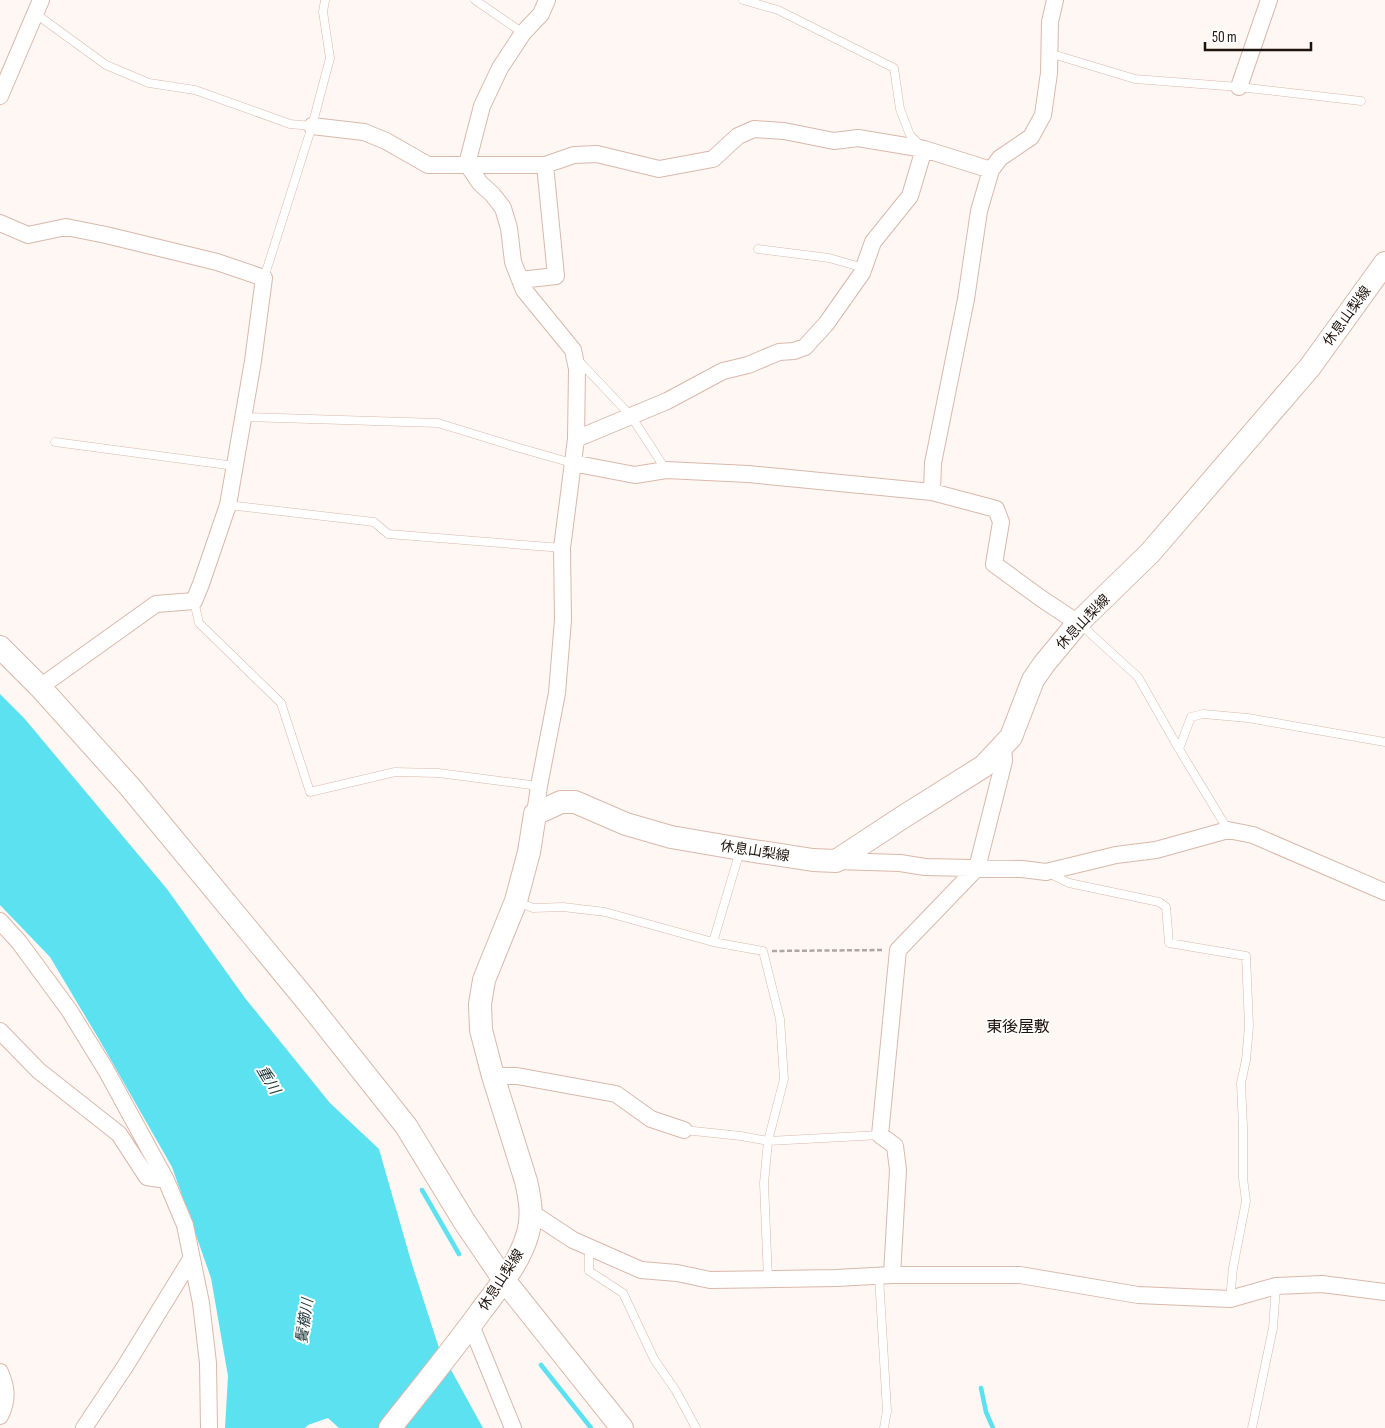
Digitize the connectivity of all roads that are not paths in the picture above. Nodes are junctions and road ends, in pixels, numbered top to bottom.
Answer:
1 (325, 0) edge
2 (475, 0) edge
3 (547, 0) edge
4 (743, 0) edge
5 (1055, 0) edge
6 (1269, 0) edge
7 (38, 7) edge
8 (522, 33) junction
9 (1049, 53) junction
10 (1240, 87) junction
11 (0, 96) edge
12 (1361, 101) dead end
13 (312, 126) junction
14 (924, 149) junction
15 (467, 164) junction
16 (545, 165) junction
17 (992, 170) junction
18 (0, 223) edge
19 (758, 249) dead end
20 (1385, 263) edge
21 (864, 268) junction
22 (264, 278) junction
23 (520, 280) junction
24 (574, 356) junction
25 (631, 416) junction
26 (243, 417) junction
27 (576, 439) junction
28 (55, 442) dead end
29 (572, 462) junction
30 (235, 466) junction
31 (666, 470) junction
32 (932, 492) junction
33 (228, 505) junction
34 (562, 548) junction
35 (194, 601) junction
36 (1078, 623) junction
37 (0, 647) edge
38 (40, 687) junction
39 (1385, 742) edge
40 (1003, 746) junction
41 (1179, 749) junction
42 (539, 786) junction
43 (536, 814) junction
44 (1228, 830) junction
45 (740, 849) junction
46 (836, 860) junction
47 (977, 868) junction
48 (1046, 872) junction
49 (1385, 892) edge
50 (516, 901) junction
51 (0, 921) edge
52 (713, 942) junction
53 (0, 1032) edge
54 (493, 1076) junction
55 (684, 1130) joint
56 (880, 1135) junction
57 (768, 1141) junction
58 (166, 1180) junction
59 (532, 1213) junction
60 (590, 1248) junction
61 (191, 1259) junction
62 (886, 1275) junction
63 (768, 1279) junction
64 (504, 1280) junction
65 (1276, 1286) junction
66 (1385, 1292) edge
67 (1230, 1299) junction
68 (468, 1329) junction
69 (0, 1372) edge
70 (0, 1416) edge
71 (84, 1428) edge
72 (209, 1428) edge
73 (390, 1428) edge
74 (513, 1428) edge
75 (622, 1428) edge
76 (696, 1428) edge
77 (884, 1428) edge
78 (1252, 1428) edge

1 - 13 lane
2 - 8 lane
3 - 8 street
4 - 14 lane
5 - 9 street
6 - 10 street
7 - 11 street
7 - 13 lane
8 - 15 street
9 - 10 lane
9 - 17 street
10 - 12 lane
13 - 15 street
13 - 22 lane
14 - 16 street
14 - 17 street
14 - 21 street
15 - 16 street
15 - 23 street
16 - 23 street
17 - 32 street
18 - 22 street
19 - 21 lane
20 - 36 main road, 休息山梨線
21 - 25 street
22 - 26 street
23 - 24 street
24 - 25 lane
24 - 27 street
25 - 27 street
25 - 31 lane
26 - 29 lane
26 - 30 street
27 - 29 street
28 - 30 lane
29 - 31 street
29 - 34 street
30 - 33 street
31 - 32 street
32 - 36 street
33 - 34 lane
33 - 35 street
34 - 42 street
35 - 38 street
35 - 42 lane
36 - 40 main road, 休息山梨線
36 - 41 lane
37 - 38 main road
38 - 64 main road
39 - 41 lane
40 - 46 main road, 休息山梨線
40 - 47 street
41 - 44 lane
42 - 43 street
43 - 45 main road, 休息山梨線
43 - 50 main road, 休息山梨線
44 - 48 street
44 - 49 street
45 - 46 main road, 休息山梨線
45 - 52 lane
46 - 47 street
47 - 48 street
47 - 56 street
48 - 67 lane
50 - 52 lane
50 - 54 main road, 休息山梨線
51 - 58 street
52 - 57 lane
53 - 58 street
54 - 55 street
54 - 59 main road, 休息山梨線
55 - 57 lane
56 - 57 lane
56 - 62 street
57 - 63 lane
58 - 61 street
59 - 60 street
59 - 64 main road, 休息山梨線
60 - 63 street
60 - 76 lane
61 - 71 street
61 - 72 street
62 - 63 street
62 - 67 street
62 - 77 lane
64 - 68 main road, 休息山梨線
64 - 75 main road
65 - 66 street
65 - 67 street
65 - 78 lane
68 - 73 main road, 休息山梨線
68 - 74 street
69 - 70 street

